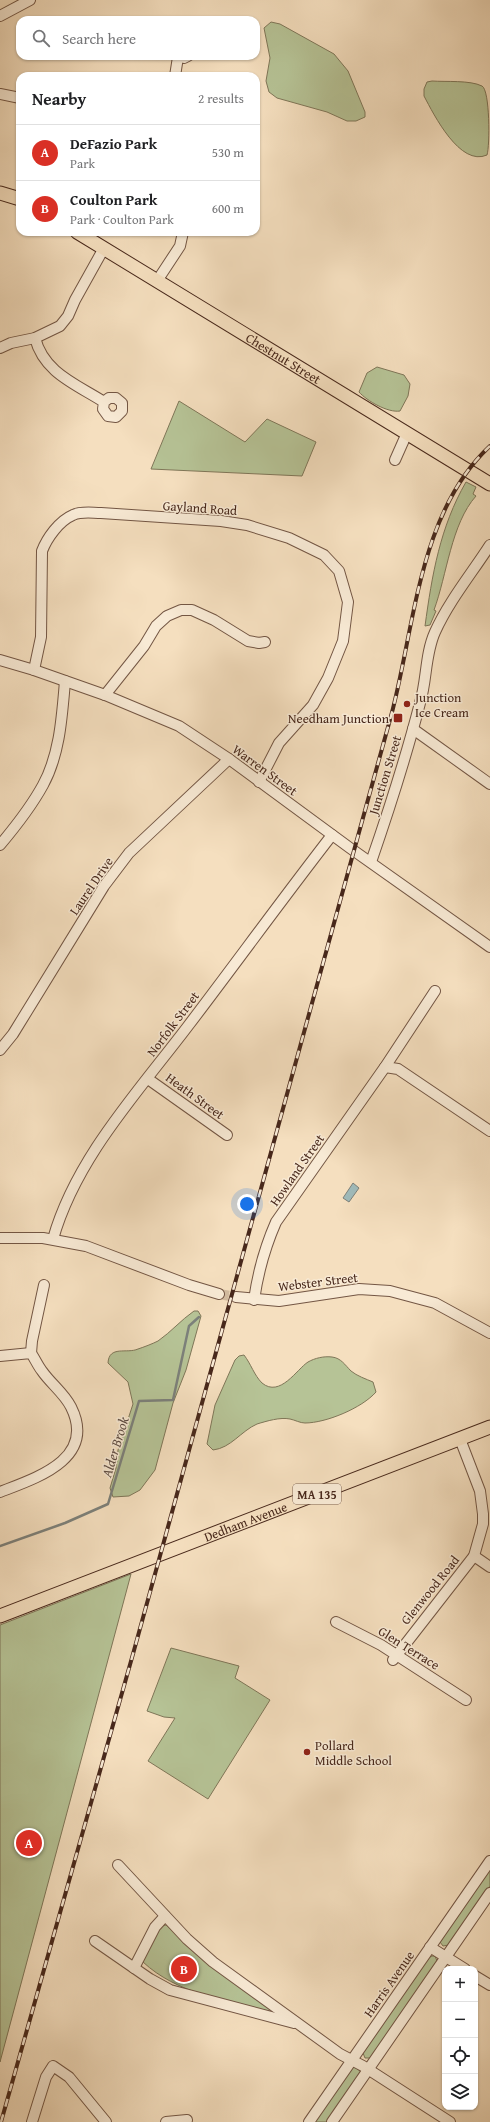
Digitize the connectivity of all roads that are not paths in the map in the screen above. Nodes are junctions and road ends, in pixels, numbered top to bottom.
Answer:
1 (30, 0) edge
2 (0, 16) edge
3 (180, 60) edge
4 (176, 72) edge
5 (0, 94) edge
6 (16, 97) edge
7 (0, 193) edge
8 (16, 198) edge
9 (84, 236) edge
10 (182, 236) edge
11 (104, 248) junction
12 (157, 281) junction
13 (35, 338) junction
14 (0, 348) edge
15 (104, 402) dead end
16 (407, 433) junction
17 (394, 460) dead end
18 (490, 484) edge
19 (490, 545) edge
20 (265, 642) dead end
21 (0, 660) edge
22 (34, 670) junction
23 (66, 681) junction
24 (105, 695) junction
25 (413, 729) junction
26 (229, 759) junction
27 (259, 782) junction
28 (490, 784) edge
29 (332, 835) junction
30 (0, 845) edge
31 (371, 862) junction
32 (490, 946) edge
33 (436, 991) dead end
34 (0, 1050) edge
35 (385, 1067) junction
36 (148, 1079) junction
37 (490, 1131) edge
38 (226, 1135) dead end
39 (0, 1238) edge
40 (52, 1239) junction
41 (44, 1285) dead end
42 (220, 1294) tunnel mouth
43 (236, 1297) tunnel mouth
44 (254, 1300) junction
45 (490, 1333) edge
46 (31, 1353) junction
47 (0, 1356) edge
48 (490, 1427) edge
49 (460, 1439) junction
50 (0, 1492) edge
51 (474, 1556) junction
52 (490, 1567) edge
53 (0, 1616) edge
54 (336, 1622) dead end
55 (394, 1658) junction
56 (466, 1700) dead end
57 (490, 1860) edge
58 (118, 1865) dead end
59 (490, 1893) edge
60 (165, 1916) junction
61 (95, 1941) dead end
62 (430, 1947) junction
63 (446, 1957) junction
64 (460, 1966) edge
65 (134, 1968) junction
66 (478, 1978) edge
67 (490, 1985) edge
68 (296, 2024) junction
69 (352, 2060) junction
70 (369, 2069) junction
71 (186, 2120) dead end
72 (32, 2122) edge
73 (106, 2122) edge
74 (166, 2122) edge
75 (310, 2122) edge
76 (332, 2122) edge
77 (450, 2122) edge

1 - 2 street
3 - 4 street
5 - 6 street
7 - 8 main road
9 - 11 main road, Chestnut Street
10 - 12 street
11 - 12 main road, Chestnut Street
11 - 13 street
12 - 16 main road, Chestnut Street
13 - 14 street
13 - 15 street
16 - 17 street
16 - 18 main road, Chestnut Street
19 - 25 street, Junction Street
20 - 24 street
21 - 22 street, Warren Street
22 - 23 street, Warren Street
22 - 27 street, Gayland Road
23 - 24 street, Warren Street
23 - 30 street
24 - 26 street, Warren Street
25 - 28 street
25 - 31 street, Junction Street
26 - 27 street, Warren Street
26 - 34 street, Laurel Drive
27 - 29 street, Warren Street
29 - 31 street, Warren Street
29 - 36 street, Norfolk Street
31 - 32 street, Warren Street
33 - 35 street, Howland Street
35 - 37 street
35 - 44 street, Howland Street
36 - 38 street, Heath Street
36 - 40 street, Norfolk Street
39 - 40 street
40 - 42 street
41 - 46 street
43 - 44 street, Webster Street
44 - 45 street, Webster Street
46 - 47 street
46 - 50 street
48 - 49 main road, Dedham Avenue / MA 135
49 - 51 street
49 - 53 main road, Dedham Avenue / MA 135
51 - 52 street
51 - 55 street, Glenwood Road
54 - 55 street, Glen Terrace
55 - 56 street, Glen Terrace
57 - 62 street, Harris Avenue
58 - 60 street
59 - 63 street
60 - 65 street
60 - 68 street
61 - 65 street
62 - 63 street
62 - 69 street, Harris Avenue
63 - 64 street
63 - 70 street
65 - 68 street
66 - 67 street
68 - 69 street
69 - 70 street
69 - 75 street, Harris Avenue
70 - 76 street
70 - 77 street
71 - 74 street
72 - 73 street

